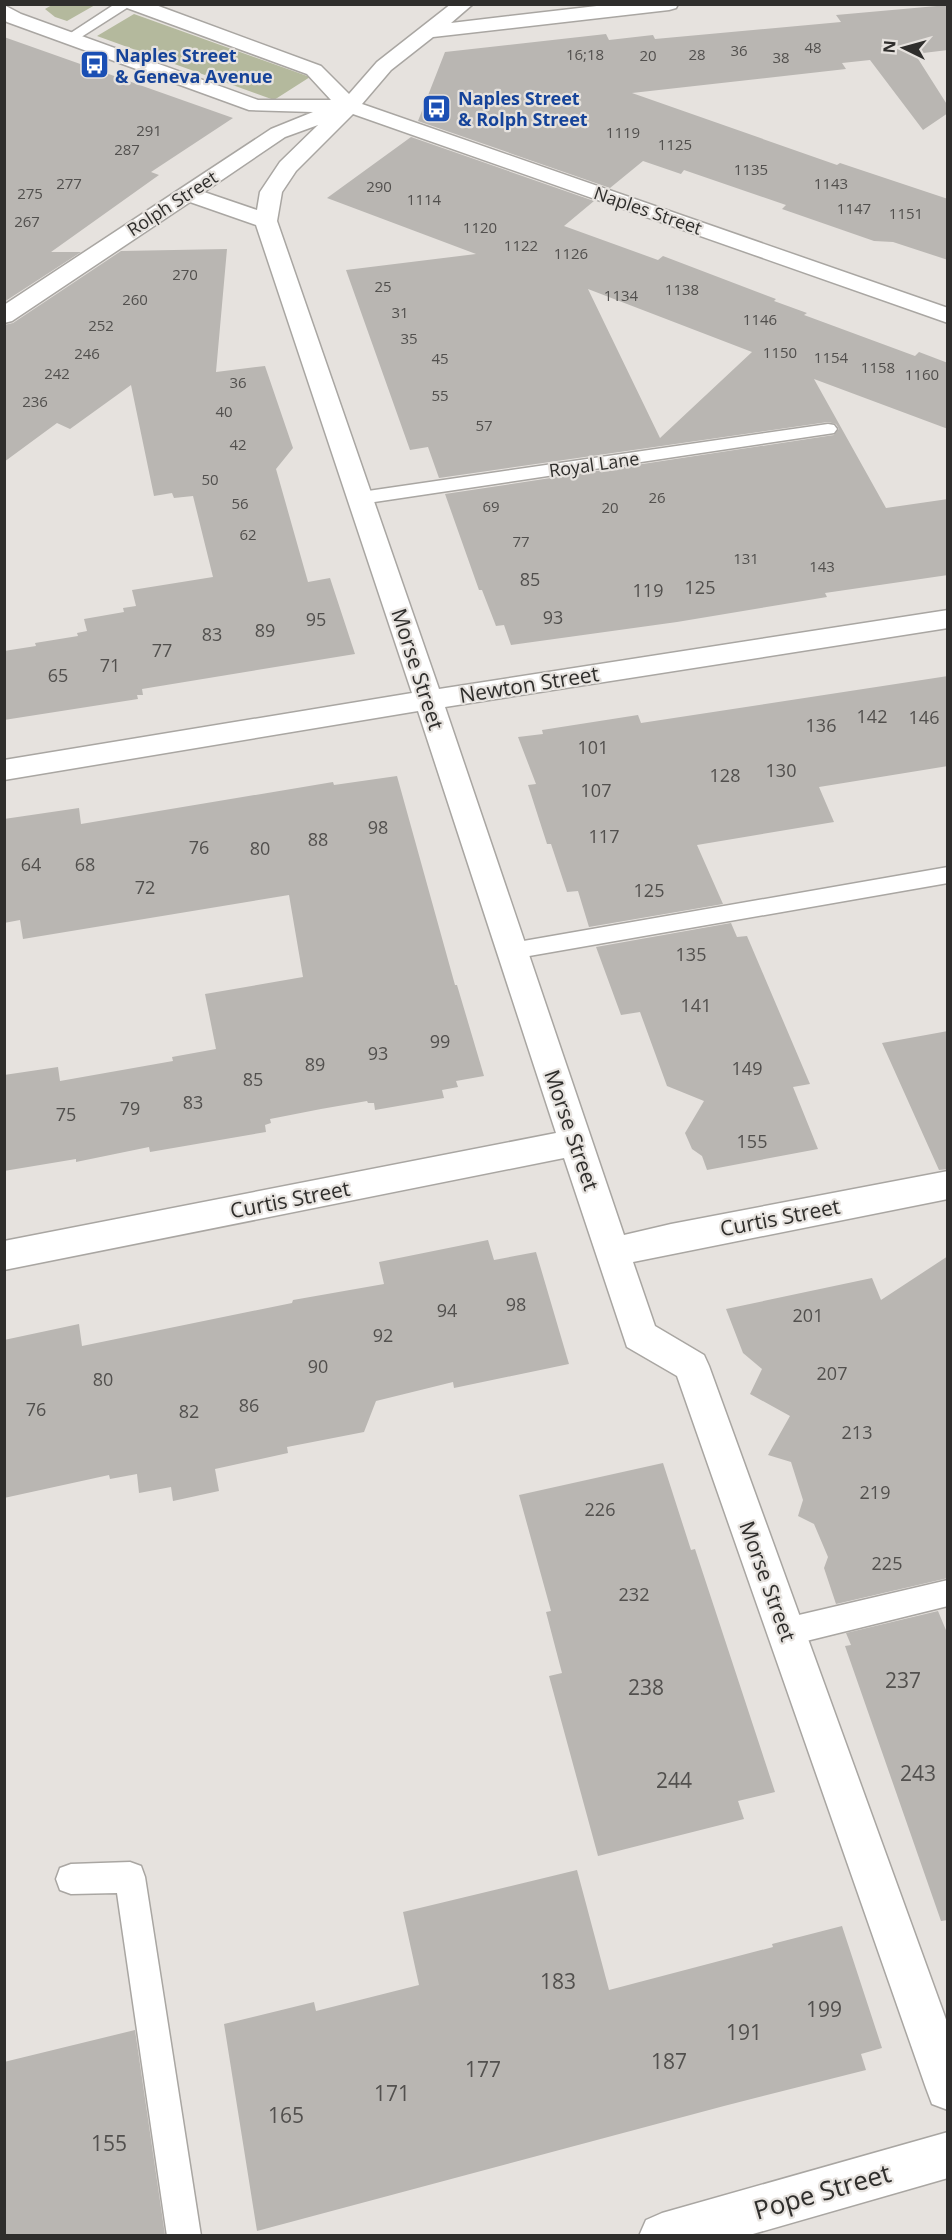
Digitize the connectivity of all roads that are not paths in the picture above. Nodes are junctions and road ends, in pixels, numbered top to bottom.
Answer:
1 (126, 4) edge
2 (134, 4) edge
3 (464, 4) edge
4 (669, 4) edge
5 (4, 11) edge
6 (426, 33) junction
7 (70, 38) junction
8 (349, 106) junction
9 (189, 194) junction
10 (266, 221) junction
11 (4, 316) edge
12 (948, 316) edge
13 (828, 429) dead end
14 (361, 498) junction
15 (948, 619) edge
16 (429, 700) junction
17 (4, 770) edge
18 (948, 875) edge
19 (512, 951) junction
20 (576, 1143) junction
21 (948, 1185) edge
22 (613, 1252) junction
23 (4, 1256) edge
24 (948, 1593) edge
25 (786, 1632) junction
26 (71, 1879) dead end
27 (948, 2088) edge
28 (948, 2155) edge
29 (184, 2235) edge
30 (662, 2235) edge

1 - 7 lane
2 - 8 street, Naples Street
3 - 6 street, Rolph Street
4 - 6 street
5 - 7 street, Naples Street
6 - 8 street, Rolph Street
7 - 8 street, Naples Street
8 - 9 street, Rolph Street
8 - 10 street, Rolph Street
8 - 12 street, Naples Street
9 - 10 street
9 - 11 street, Rolph Street
10 - 14 street, Morse Street
13 - 14 lane, Royal Lane
14 - 16 street, Morse Street
15 - 16 street, Newton Street
16 - 17 street, Newton Street
16 - 19 street, Morse Street
18 - 19 lane
19 - 20 street, Morse Street
20 - 22 street, Morse Street
20 - 23 street, Curtis Street
21 - 22 street, Curtis Street
22 - 25 street, Morse Street
24 - 25 lane
25 - 27 street, Morse Street
26 - 29 lane
28 - 30 street, Pope Street

